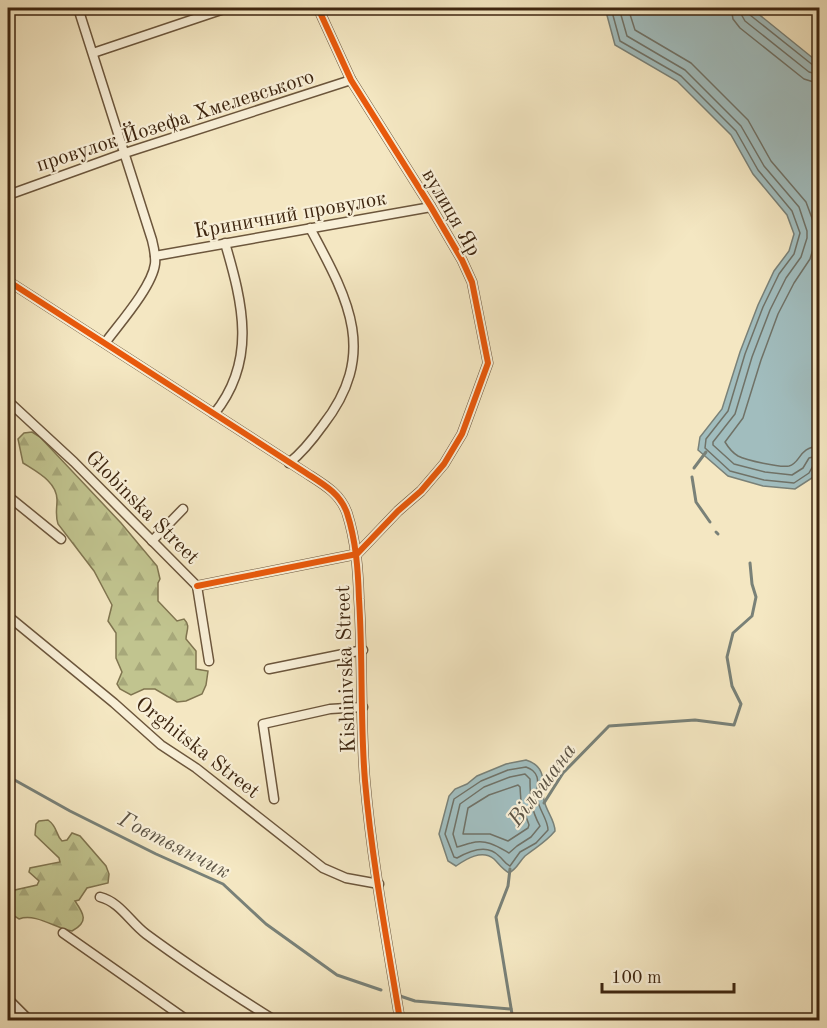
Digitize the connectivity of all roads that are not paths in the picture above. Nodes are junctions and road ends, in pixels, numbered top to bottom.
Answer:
1 (78, 8) edge
2 (227, 8) edge
3 (318, 8) edge
4 (93, 53) junction
5 (351, 80) junction
6 (125, 153) junction
7 (8, 194) edge
8 (431, 207) junction
9 (310, 228) junction
10 (225, 243) junction
11 (155, 256) junction
12 (8, 281) edge
13 (105, 343) junction
14 (8, 401) edge
15 (214, 414) junction
16 (289, 463) junction
17 (8, 496) edge
18 (183, 509) dead end
19 (62, 539) dead end
20 (152, 540) junction
21 (357, 554) junction
22 (196, 586) junction
23 (8, 616) edge
24 (363, 650) junction
25 (209, 661) dead end
26 (269, 669) dead end
27 (363, 707) junction
28 (274, 799) dead end
29 (379, 884) junction
30 (100, 897) dead end
31 (63, 933) dead end
32 (8, 999) edge
33 (262, 1017) edge
34 (29, 1020) edge
35 (187, 1020) edge
36 (274, 1020) edge
37 (400, 1020) edge

1 - 4 street
2 - 4 street
3 - 5 street, вулиця Яр
4 - 6 street
5 - 6 street, провулок Йозефа Хмелевського
5 - 8 street, вулиця Яр
6 - 7 street, провулок Йозефа Хмелевського
6 - 11 street
8 - 9 street, Криничний провулок
8 - 21 street, вулиця Яр
9 - 10 street, Криничний провулок
9 - 16 street
10 - 11 street, Криничний провулок
10 - 15 street
11 - 13 street
12 - 13 street, Kishinivska Street
13 - 15 street, Kishinivska Street
14 - 20 street, Globinska Street
15 - 16 street, Kishinivska Street
16 - 21 street, Kishinivska Street
17 - 19 street
18 - 20 street
20 - 22 street, Globinska Street
21 - 22 street
21 - 24 street, Kishinivska Street
22 - 25 street, Globinska Street
23 - 29 street, Orghitska Street
24 - 26 street
24 - 27 street, Kishinivska Street
27 - 28 street
27 - 29 street, Kishinivska Street
29 - 37 street, Kishinivska Street
30 - 33 street
31 - 35 street
32 - 34 street
33 - 36 street

